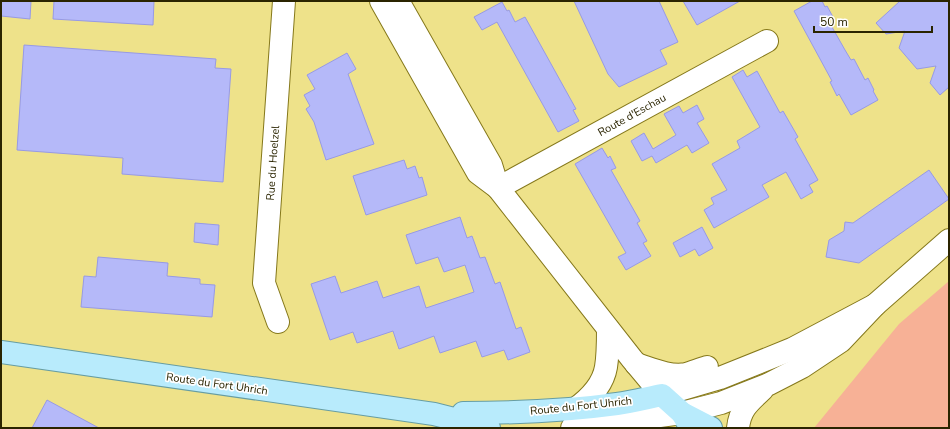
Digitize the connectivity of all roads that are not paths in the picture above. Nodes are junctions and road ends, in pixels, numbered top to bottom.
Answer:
1 (284, 1) edge
2 (381, 1) edge
3 (398, 1) edge
4 (767, 41) dead end
5 (498, 188) junction
6 (949, 240) edge
7 (875, 305) junction
8 (278, 322) dead end
9 (608, 329) junction
10 (792, 349) junction
11 (1, 352) edge
12 (635, 363) junction
13 (769, 384) junction
14 (662, 394) junction
15 (434, 414) junction
16 (573, 418) edge
17 (686, 420) edge
18 (489, 428) edge
19 (711, 428) edge
20 (738, 428) edge

1 - 8 street, Rue du Hoelzel
2 - 5 street
3 - 5 street
4 - 5 street, Route d'Eschau
5 - 9 street
6 - 7 street, Route du Fort Uhrich
7 - 10 street, Route du Fort Uhrich
7 - 13 street, Route du Fort Uhrich
9 - 12 street
9 - 16 street
10 - 12 street, Route du Fort Uhrich
10 - 14 street, Route du Fort Uhrich
11 - 15 main road, Route du Fort Uhrich
12 - 14 street
13 - 17 street, Route du Fort Uhrich
13 - 20 street
14 - 16 main road, Route du Fort Uhrich
14 - 17 main road
15 - 16 main road, Route du Fort Uhrich
15 - 18 main road, Route du Fort Uhrich
16 - 17 street, Route du Fort Uhrich
17 - 19 main road

